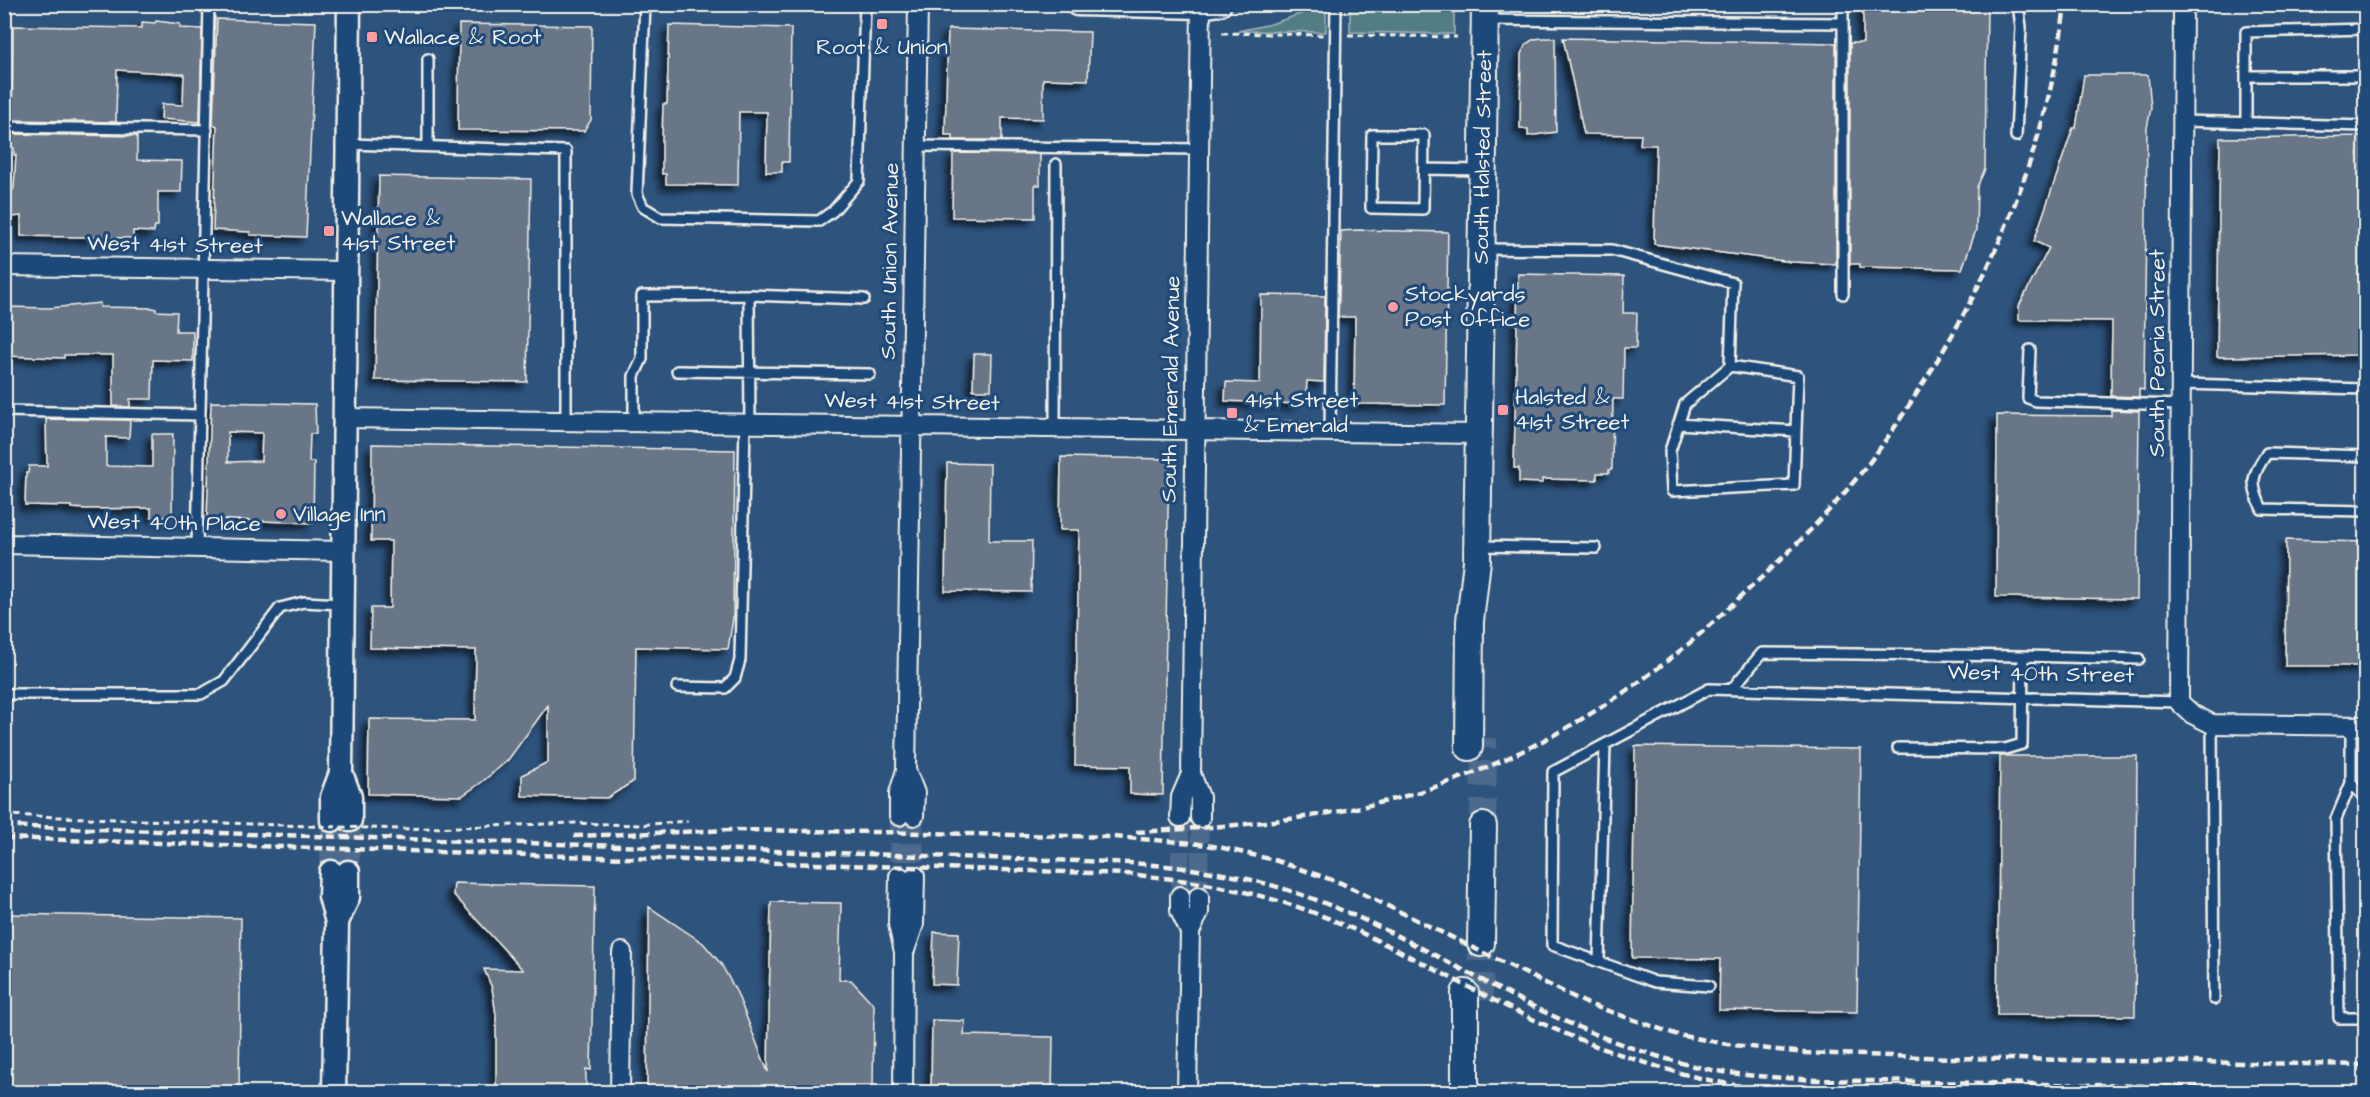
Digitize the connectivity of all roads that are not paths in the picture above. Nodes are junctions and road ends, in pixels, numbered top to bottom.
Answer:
1 (209, 4) edge
2 (349, 4) edge
3 (645, 4) edge
4 (865, 4) edge
5 (918, 4) edge
6 (1077, 4) edge
7 (1336, 4) edge
8 (1843, 4) edge
9 (2018, 4) edge
10 (2183, 4) edge
11 (1207, 5) edge
12 (1485, 12) edge
13 (1843, 23) junction
14 (2366, 29) edge
15 (428, 60) dead end
16 (2246, 76) junction
17 (2366, 76) edge
18 (2182, 121) junction
19 (2246, 123) junction
20 (2366, 126) edge
21 (4, 127) edge
22 (207, 130) junction
23 (2016, 136) dead end
24 (347, 144) junction
25 (428, 146) junction
26 (916, 147) junction
27 (1199, 149) junction
28 (1056, 165) dead end
29 (1424, 169) junction
30 (1482, 170) junction
31 (1482, 249) junction
32 (4, 266) edge
33 (203, 269) junction
34 (346, 271) junction
35 (1843, 294) dead end
36 (749, 295) junction
37 (864, 299) dead end
38 (2030, 350) dead end
39 (1730, 366) junction
40 (677, 370) dead end
41 (750, 372) junction
42 (870, 374) dead end
43 (2181, 384) junction
44 (2366, 389) edge
45 (2181, 405) junction
46 (4, 411) edge
47 (200, 415) junction
48 (344, 418) junction
49 (566, 421) junction
50 (634, 422) junction
51 (748, 424) junction
52 (1678, 424) junction
53 (912, 426) junction
54 (1055, 428) junction
55 (1194, 430) junction
56 (1796, 430) junction
57 (1330, 432) junction
58 (1479, 434) junction
59 (2366, 456) edge
60 (2366, 511) edge
61 (4, 544) edge
62 (197, 547) junction
63 (1596, 548) dead end
64 (342, 550) junction
65 (1478, 554) junction
66 (341, 604) junction
67 (2024, 656) junction
68 (2139, 659) dead end
69 (677, 687) dead end
70 (1731, 690) junction
71 (4, 694) edge
72 (2023, 698) junction
73 (2179, 702) junction
74 (2212, 724) junction
75 (2358, 726) edge
76 (1476, 742) tunnel mouth
77 (1605, 745) junction
78 (1898, 748) dead end
79 (1191, 774) junction
80 (2351, 783) junction
81 (2366, 799) edge
82 (907, 816) tunnel mouth
83 (1180, 817) tunnel mouth
84 (1200, 818) tunnel mouth
85 (341, 820) tunnel mouth
86 (1475, 829) tunnel mouth
87 (340, 872) tunnel mouth
88 (907, 876) tunnel mouth
89 (1179, 896) tunnel mouth
90 (1199, 896) tunnel mouth
91 (1190, 932) junction
92 (1474, 939) tunnel mouth
93 (622, 952) dead end
94 (1599, 962) junction
95 (1708, 986) dead end
96 (2214, 999) dead end
97 (2366, 1018) edge
98 (334, 1092) edge
99 (620, 1092) edge
100 (903, 1092) edge
101 (1187, 1092) edge
102 (1465, 1092) edge
103 (1476, 1092) edge

1 - 22 lane
2 - 24 street
3 - 4 lane
5 - 26 street, South Union Avenue
6 - 11 street
7 - 57 lane
8 - 13 lane
9 - 23 lane
10 - 18 street, South Peoria Street
11 - 27 street, South Emerald Avenue
12 - 13 lane
12 - 30 main road, South Halsted Street
13 - 35 lane
14 - 16 lane
15 - 25 lane
16 - 17 lane
16 - 19 lane
18 - 19 lane
18 - 43 street, South Peoria Street
19 - 20 lane
21 - 22 lane
22 - 33 lane
24 - 25 lane
24 - 34 street
25 - 49 lane
26 - 27 lane
26 - 53 street, South Union Avenue
27 - 55 street, South Emerald Avenue
28 - 54 lane
29 - 29 lane
29 - 30 lane
30 - 31 main road, South Halsted Street
31 - 39 lane
31 - 58 main road, South Halsted Street
32 - 33 street, West 41st Street
33 - 34 street, West 41st Street
33 - 47 lane
34 - 48 street
36 - 37 lane
36 - 41 lane
36 - 50 lane
38 - 45 lane
39 - 52 lane
39 - 56 lane
40 - 41 lane
41 - 42 lane
41 - 51 lane
43 - 44 lane
43 - 45 street, South Peoria Street
45 - 73 street, South Peoria Street
46 - 47 lane
47 - 62 lane
48 - 49 street, West 41st Street
48 - 64 street
49 - 50 street, West 41st Street
50 - 51 street, West 41st Street
51 - 53 street, West 41st Street
51 - 69 lane
52 - 56 lane
52 - 56 lane
53 - 54 street, West 41st Street
53 - 82 street, South Union Avenue
54 - 55 street, West 41st Street
55 - 57 street, West 41st Street
55 - 79 street, South Emerald Avenue
57 - 58 street, West 41st Street
58 - 65 main road, South Halsted Street
59 - 60 lane
61 - 62 street, West 40th Place
62 - 64 street, West 40th Place
63 - 65 lane
64 - 66 street
65 - 76 main road, South Halsted Street
66 - 71 lane
66 - 85 street
67 - 68 lane
67 - 70 lane
67 - 72 lane
70 - 72 lane, West 40th Street
70 - 77 lane, West 40th Street
72 - 73 lane, West 40th Street
72 - 78 lane
73 - 74 street
74 - 75 street
74 - 96 lane
75 - 80 lane
77 - 94 lane
77 - 94 lane
79 - 83 street, South Emerald Avenue
79 - 84 street, South Emerald Avenue
80 - 81 lane
80 - 97 lane
86 - 92 main road
87 - 98 street
88 - 100 street
89 - 91 street
90 - 91 street
91 - 101 street
93 - 99 street
94 - 95 lane
102 - 103 main road

